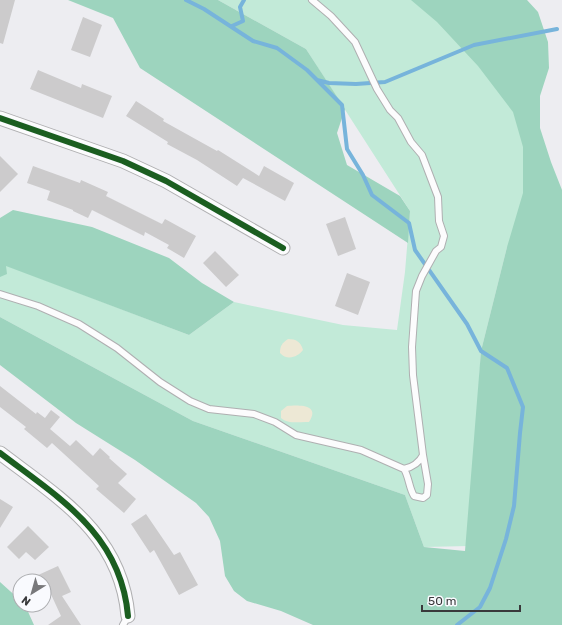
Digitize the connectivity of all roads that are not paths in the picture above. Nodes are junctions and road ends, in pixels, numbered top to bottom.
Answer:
1 (312, 0) edge
2 (0, 118) edge
3 (283, 248) dead end
4 (0, 294) edge
5 (0, 453) edge
6 (423, 455) junction
7 (404, 469) junction
8 (125, 620) edge

1 - 6 lane
2 - 3 street
4 - 7 lane
5 - 8 street
6 - 7 lane
6 - 7 lane

